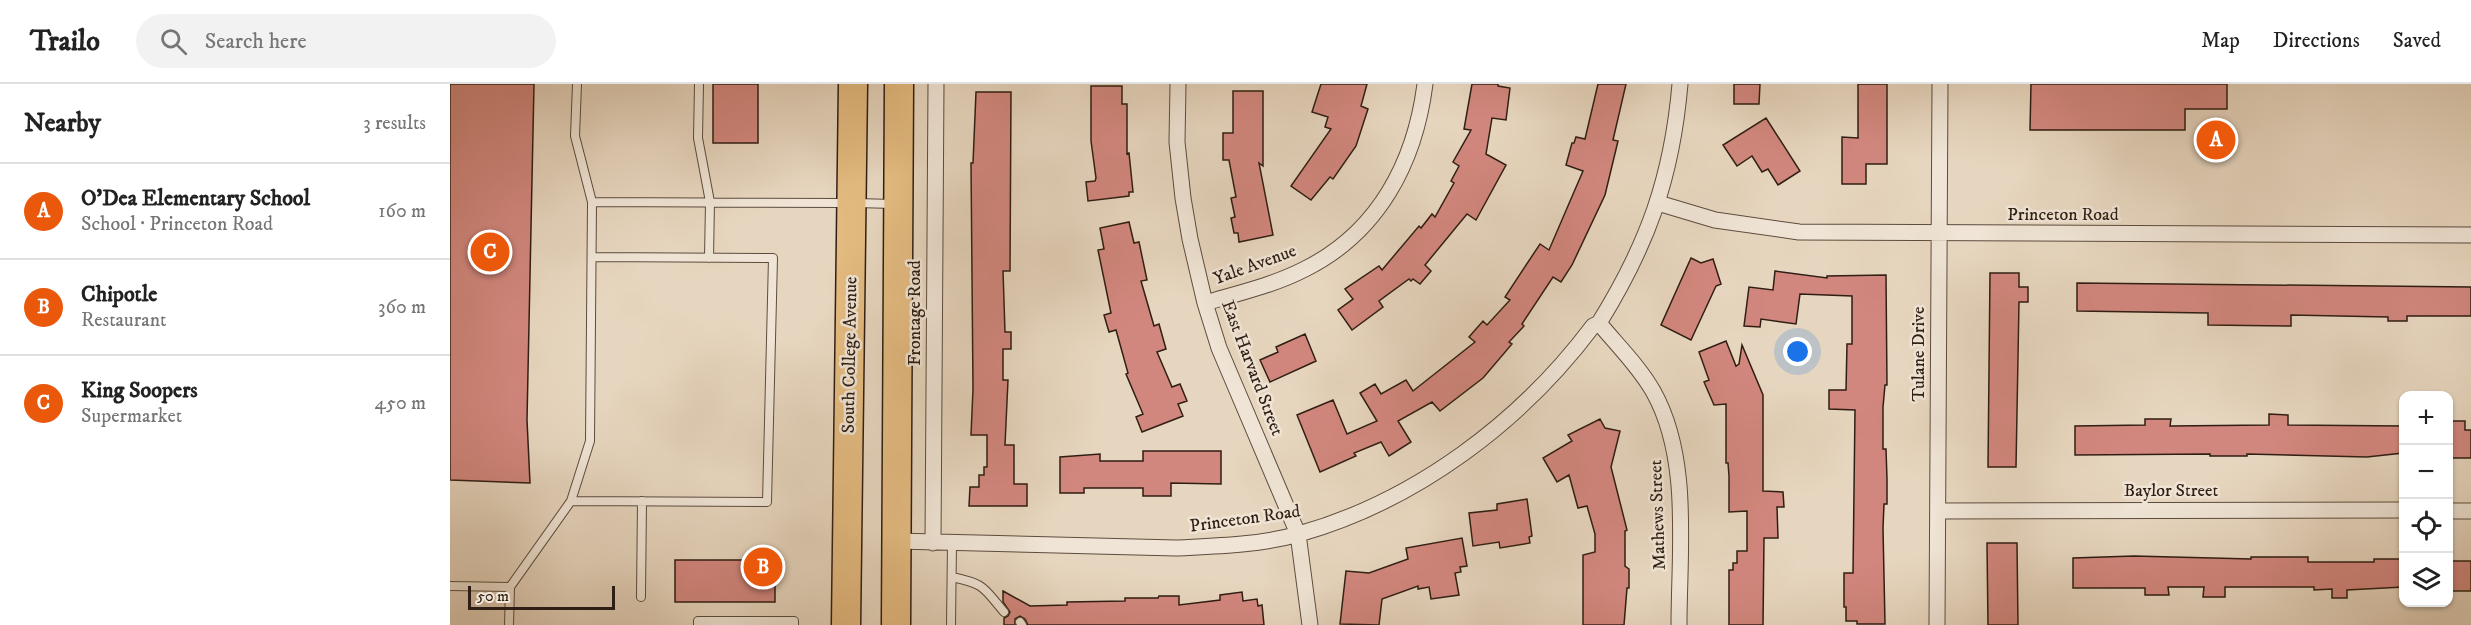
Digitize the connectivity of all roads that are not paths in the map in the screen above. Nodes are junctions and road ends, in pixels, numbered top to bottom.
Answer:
1 (577, 84) edge
2 (699, 84) edge
3 (853, 84) edge
4 (898, 84) edge
5 (936, 84) edge
6 (1178, 84) edge
7 (1425, 84) edge
8 (1680, 84) edge
9 (1940, 84) edge
10 (592, 202) junction
11 (710, 202) junction
12 (853, 203) junction
13 (1658, 203) junction
14 (898, 204) junction
15 (1939, 234) junction
16 (2471, 235) edge
17 (592, 257) junction
18 (710, 258) junction
19 (1205, 303) junction
20 (1599, 323) junction
21 (571, 501) junction
22 (642, 501) junction
23 (2399, 510) edge
24 (1938, 511) junction
25 (2453, 511) edge
26 (2471, 511) edge
27 (1298, 534) junction
28 (896, 542) junction
29 (933, 543) junction
30 (952, 543) junction
31 (952, 577) junction
32 (450, 586) edge
33 (510, 587) junction
34 (641, 597) dead end
35 (1004, 612) dead end
36 (509, 625) edge
37 (698, 625) edge
38 (794, 625) edge
39 (846, 625) edge
40 (896, 625) edge
41 (951, 625) edge
42 (1310, 625) edge
43 (1679, 625) edge
44 (1937, 625) edge

1 - 10 lane
2 - 11 lane
3 - 12 highway, South College Avenue
4 - 14 highway
5 - 29 street, Frontage Road
6 - 19 street, East Harvard Street
7 - 19 street, Yale Avenue
8 - 13 street
9 - 15 street, Tulane Drive
10 - 11 lane
10 - 17 lane
11 - 12 lane
11 - 18 lane
12 - 14 lane
12 - 39 highway, South College Avenue
13 - 15 street, Princeton Road
13 - 20 street
14 - 28 highway
15 - 16 street, Princeton Road
15 - 24 street, Tulane Drive
17 - 18 lane
17 - 21 lane
18 - 22 lane
19 - 27 street, East Harvard Street
20 - 27 street, Princeton Road
20 - 43 street, Mathews Street
21 - 22 lane
21 - 33 lane
22 - 34 lane
23 - 24 street, Baylor Street
24 - 44 street, Tulane Drive
25 - 26 street
27 - 30 street, Princeton Road
27 - 42 street, East Harvard Street
28 - 29 street, Princeton Road
28 - 40 highway
29 - 30 street, Princeton Road
30 - 31 lane
31 - 35 lane
31 - 41 lane
32 - 33 lane
33 - 36 lane
37 - 38 lane

